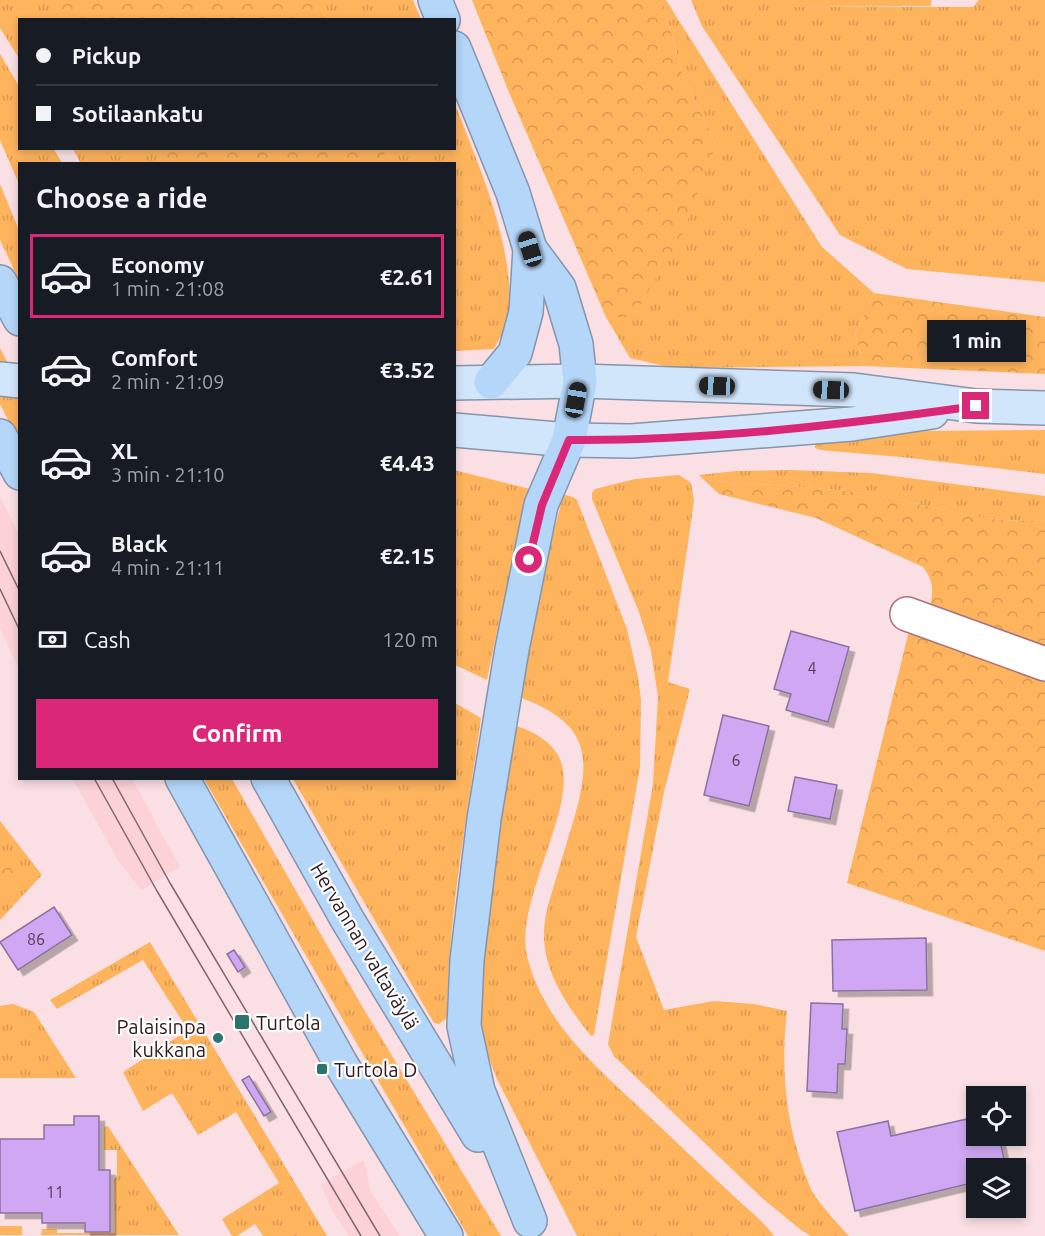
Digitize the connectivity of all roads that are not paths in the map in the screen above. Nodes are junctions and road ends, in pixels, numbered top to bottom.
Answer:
1 (435, 0) edge
2 (442, 18) edge
3 (456, 53) edge
4 (530, 249) junction
5 (0, 282) edge
6 (18, 315) edge
7 (0, 379) edge
8 (18, 381) edge
9 (580, 381) junction
10 (491, 382) junction
11 (456, 383) edge
12 (976, 406) junction
13 (1045, 408) edge
14 (456, 430) edge
15 (0, 435) edge
16 (569, 440) junction
17 (18, 469) edge
18 (907, 614) dead end
19 (1045, 664) edge
20 (183, 780) edge
21 (269, 780) edge
22 (535, 1229) edge
23 (446, 1236) edge

1 - 2 highway
3 - 4 highway
4 - 9 highway
4 - 10 highway
5 - 6 highway
7 - 8 main road
9 - 10 main road
9 - 12 main road
9 - 16 highway
10 - 11 main road
12 - 13 main road
12 - 16 main road
14 - 16 main road
15 - 17 highway
16 - 22 highway
18 - 19 street
20 - 23 highway
21 - 22 highway, Hervannan valtaväylä

